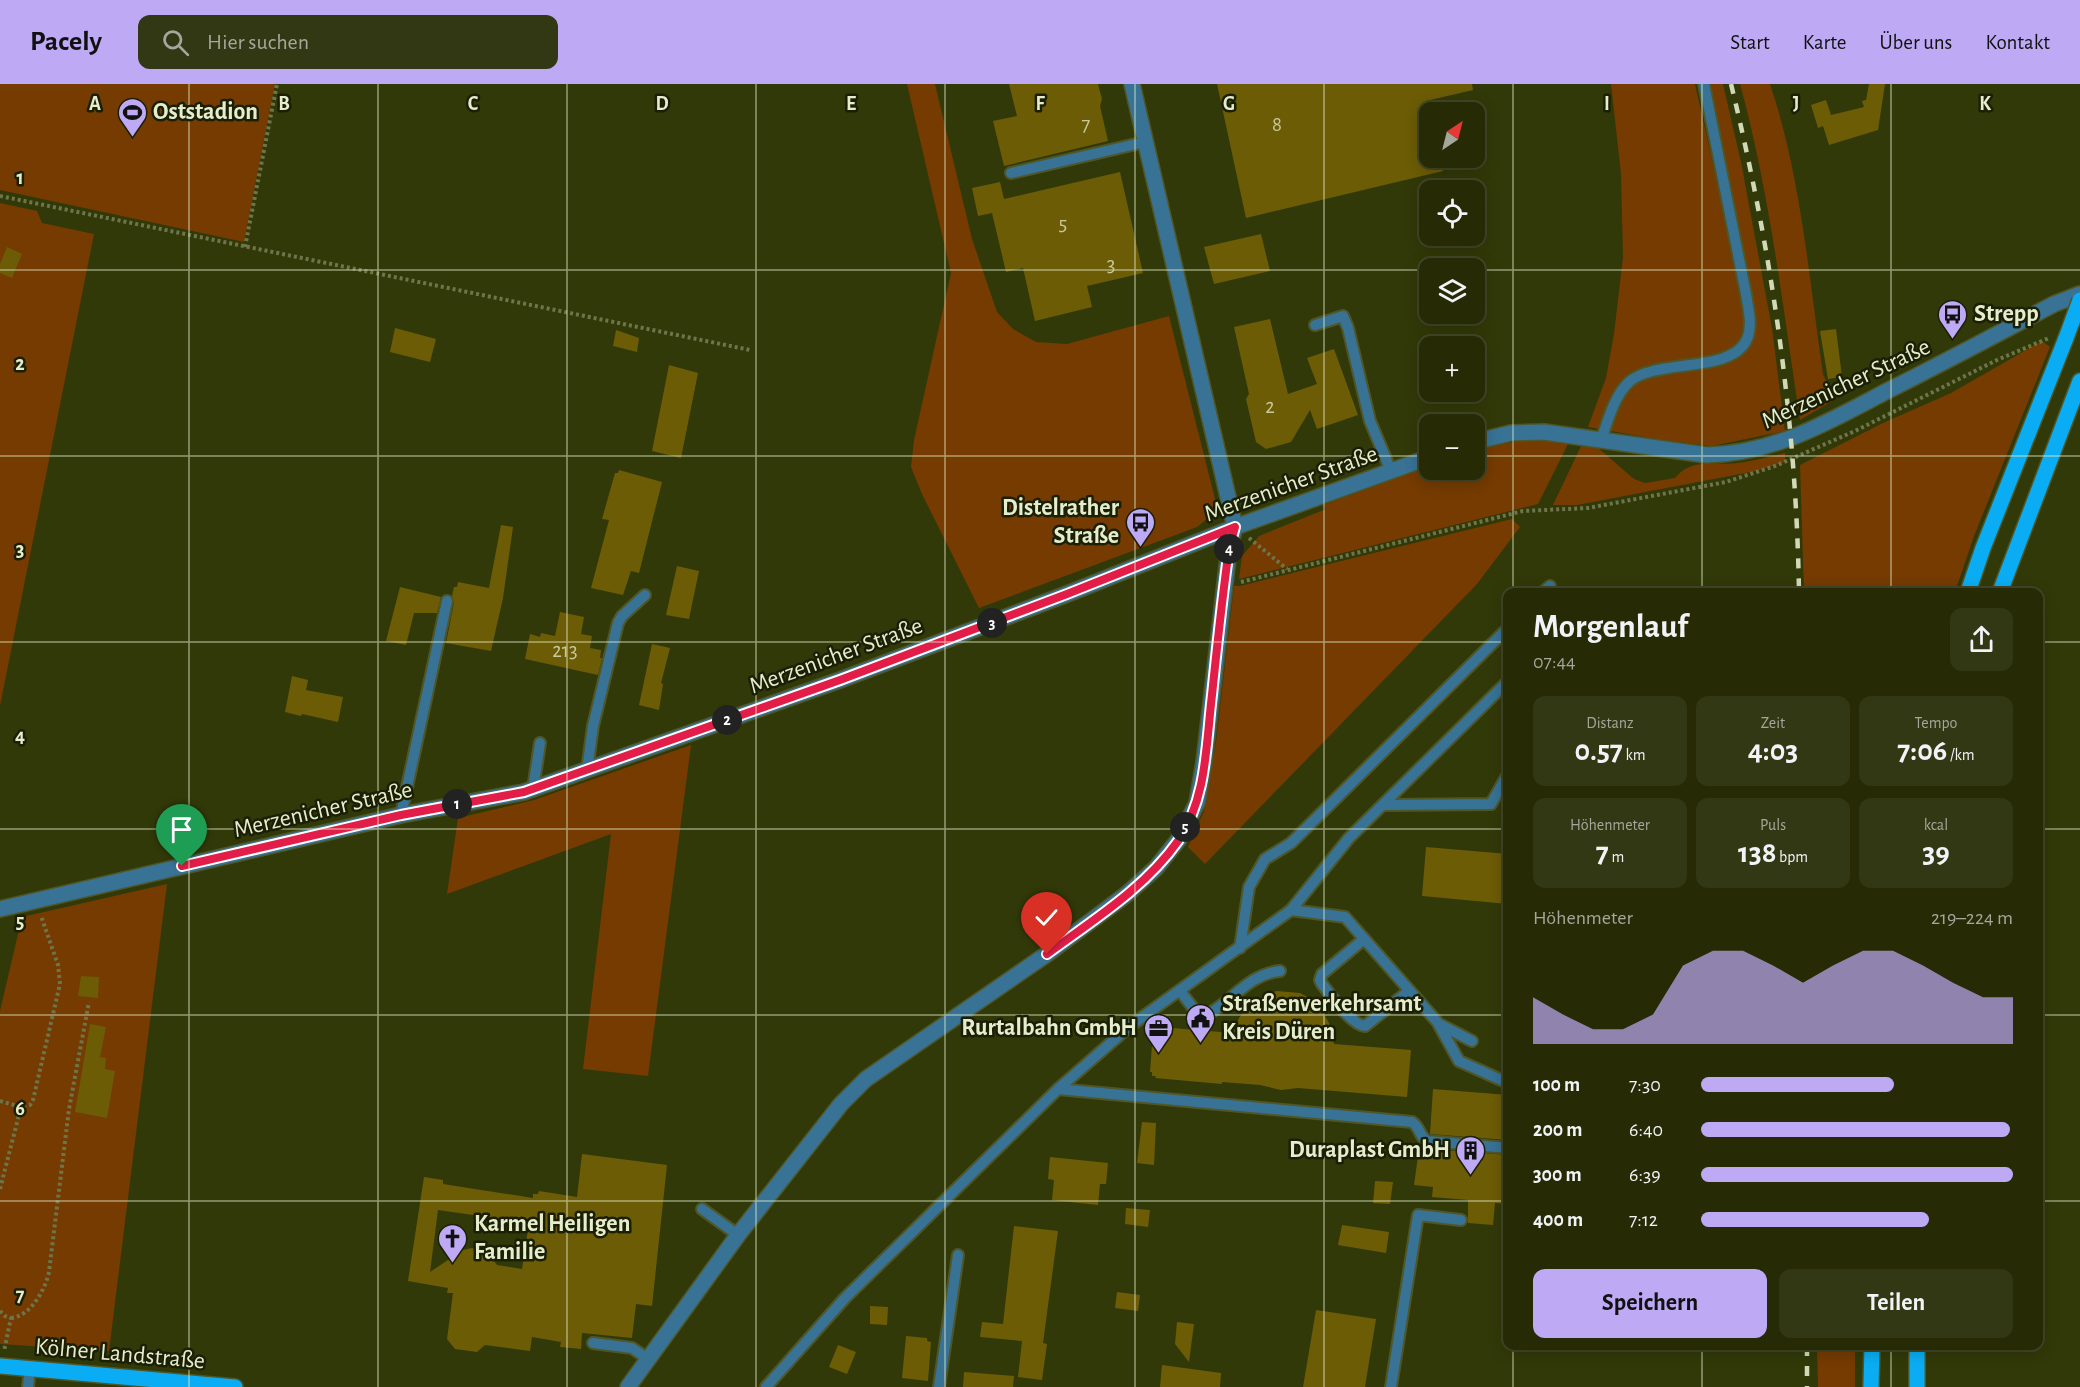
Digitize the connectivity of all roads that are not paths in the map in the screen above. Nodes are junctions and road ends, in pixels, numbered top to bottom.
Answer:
1 (1132, 84) edge
2 (1704, 84) edge
3 (1145, 142) junction
4 (1011, 173) dead end
5 (2080, 294) edge
6 (2080, 300) edge
7 (1315, 325) dead end
8 (2080, 381) edge
9 (1485, 439) edge
10 (1601, 440) junction
11 (1419, 462) edge
12 (1391, 471) junction
13 (1235, 527) junction
14 (1969, 588) edge
15 (2002, 588) edge
16 (645, 595) dead end
17 (447, 601) dead end
18 (1503, 633) edge
19 (1503, 686) edge
20 (540, 743) dead end
21 (586, 770) junction
22 (1503, 783) edge
23 (533, 789) junction
24 (1383, 805) junction
25 (401, 815) junction
26 (0, 909) edge
27 (1291, 910) junction
28 (1364, 939) junction
29 (1240, 948) junction
30 (1280, 971) dead end
31 (1180, 991) junction
32 (1409, 991) junction
33 (1439, 1024) junction
34 (1472, 1041) dead end
35 (1503, 1081) edge
36 (1058, 1089) junction
37 (1503, 1148) edge
38 (702, 1209) dead end
39 (1461, 1220) dead end
40 (738, 1235) junction
41 (958, 1255) dead end
42 (593, 1343) dead end
43 (1872, 1350) edge
44 (1917, 1350) edge
45 (648, 1359) junction
46 (0, 1366) edge
47 (30, 1368) junction
48 (184, 1385) edge
49 (28, 1387) edge
50 (235, 1387) edge
51 (628, 1387) edge
52 (766, 1387) edge
53 (939, 1387) edge
54 (1391, 1387) edge
55 (1871, 1387) edge
56 (1917, 1387) edge

1 - 3 street
2 - 10 lane
3 - 4 lane
3 - 13 street
5 - 10 street, Merzenicher Straße
6 - 14 main road, bridge
7 - 12 lane
8 - 15 main road
9 - 10 street, Merzenicher Straße
11 - 12 street, Merzenicher Straße
12 - 13 street, Merzenicher Straße
13 - 21 street, Merzenicher Straße
13 - 40 street
16 - 21 lane
17 - 25 lane
18 - 29 lane
19 - 24 lane
20 - 23 lane
21 - 23 street, Merzenicher Straße
22 - 24 lane
23 - 25 street, Merzenicher Straße
24 - 27 lane
25 - 26 street, Merzenicher Straße
27 - 28 lane
27 - 29 lane
28 - 32 lane
28 - 32 lane
29 - 31 lane
30 - 31 lane
31 - 36 lane
32 - 33 lane
33 - 34 lane
33 - 35 lane
36 - 37 lane
36 - 52 lane
38 - 40 lane
39 - 54 lane
40 - 45 street
41 - 53 lane
42 - 45 lane
43 - 55 main road
44 - 56 main road
45 - 51 street
46 - 47 main road, Kölner Landstraße
47 - 48 main road, Kölner Landstraße
47 - 49 lane
48 - 50 main road, Kölner Landstraße

